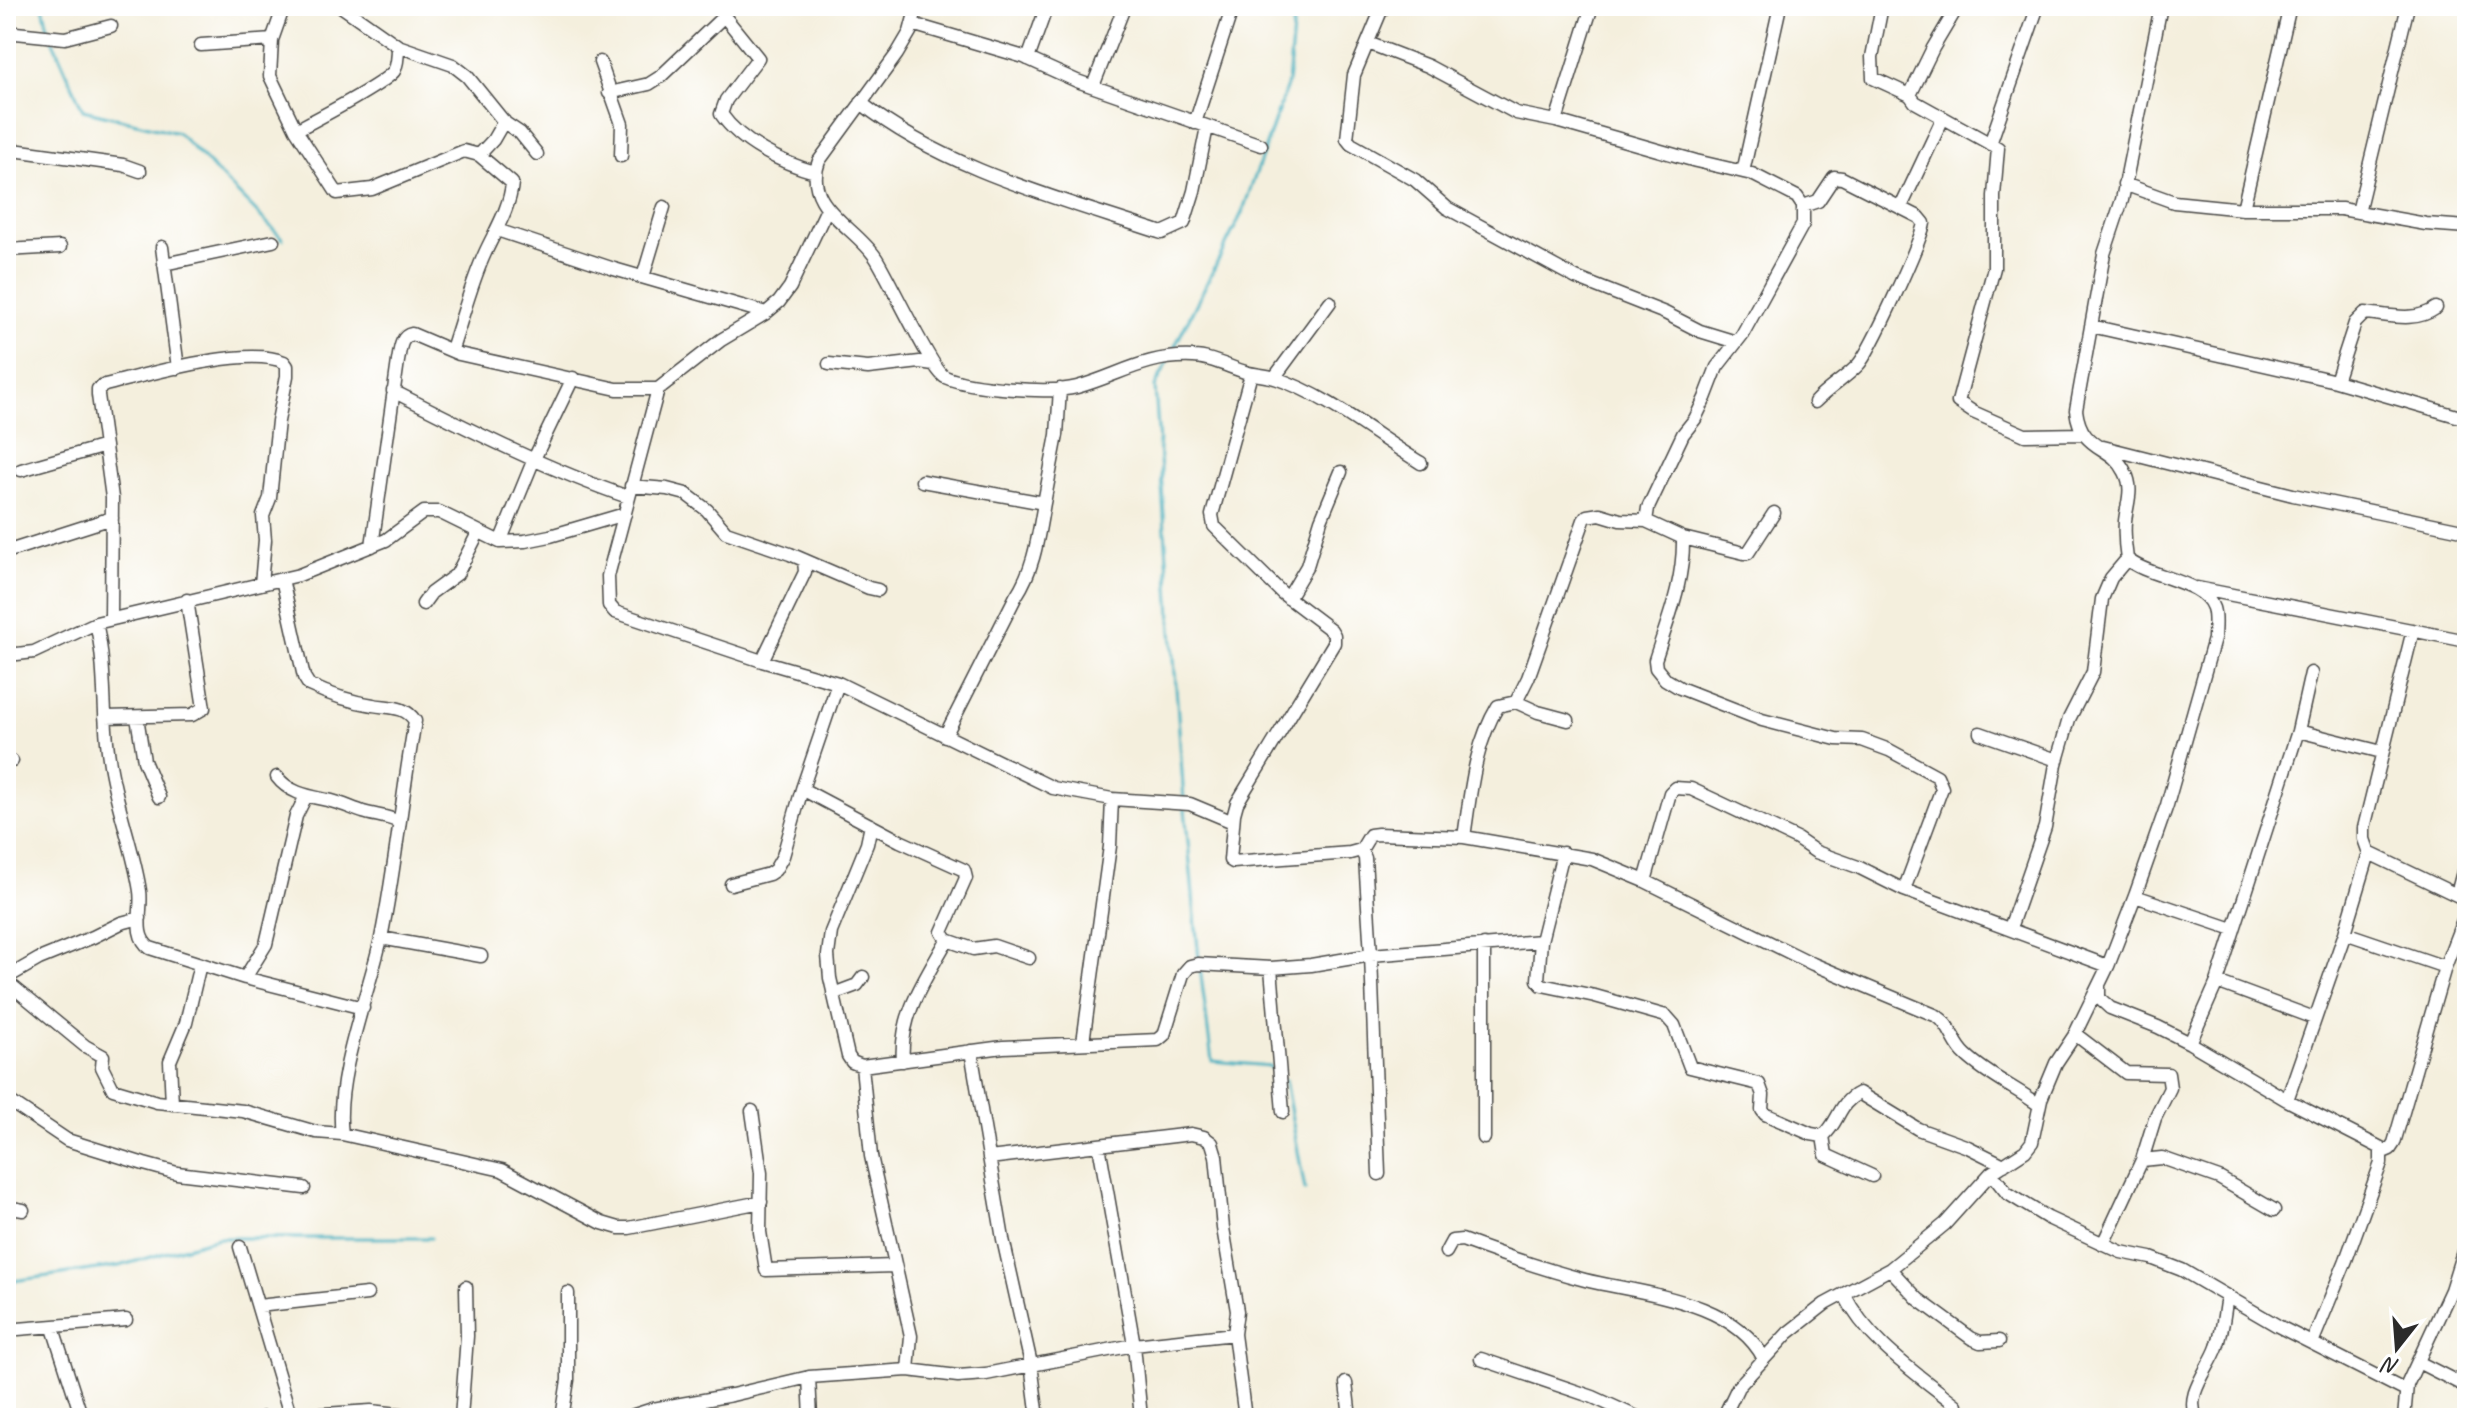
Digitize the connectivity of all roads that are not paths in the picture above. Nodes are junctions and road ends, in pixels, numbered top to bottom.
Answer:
1 (284, 6) edge
2 (341, 6) edge
3 (917, 6) edge
4 (1047, 6) edge
5 (1233, 6) edge
6 (1383, 6) edge
7 (1592, 6) edge
8 (1780, 6) edge
9 (1882, 6) edge
10 (1958, 6) edge
11 (2038, 6) edge
12 (2161, 6) edge
13 (2290, 6) edge
14 (2408, 6) edge
15 (1123, 10) dead end
16 (720, 12) edge
17 (912, 24) junction
18 (111, 26) dead end
19 (6, 32) edge
20 (272, 40) junction
21 (1368, 43) junction
22 (201, 45) dead end
23 (398, 46) junction
24 (1028, 59) junction
25 (600, 62) dead end
26 (1093, 86) junction
27 (609, 93) junction
28 (1910, 95) junction
29 (861, 103) junction
30 (1943, 118) junction
31 (504, 121) junction
32 (1556, 121) junction
33 (1201, 125) junction
34 (296, 130) junction
35 (1990, 144) junction
36 (1261, 145) dead end
37 (6, 149) edge
38 (537, 154) dead end
39 (479, 155) junction
40 (621, 156) dead end
41 (140, 171) dead end
42 (815, 172) junction
43 (1743, 172) junction
44 (2124, 184) junction
45 (1803, 206) junction
46 (664, 207) dead end
47 (1901, 207) junction
48 (827, 209) junction
49 (2243, 209) junction
50 (2358, 212) junction
51 (2467, 227) edge
52 (497, 230) junction
53 (273, 241) dead end
54 (60, 247) dead end
55 (162, 247) dead end
56 (6, 250) edge
57 (164, 264) junction
58 (643, 277) junction
59 (1330, 302) dead end
60 (2436, 308) dead end
61 (766, 313) junction
62 (2091, 326) junction
63 (1736, 342) junction
64 (452, 349) junction
65 (829, 364) dead end
66 (933, 364) junction
67 (178, 368) junction
68 (1251, 374) junction
69 (573, 378) junction
70 (1274, 378) junction
71 (2336, 381) junction
72 (658, 389) junction
73 (1060, 389) junction
74 (393, 391) junction
75 (1815, 402) dead end
76 (2467, 419) edge
77 (2088, 439) junction
78 (105, 446) junction
79 (2135, 455) junction
80 (534, 459) junction
81 (1421, 463) dead end
82 (2124, 468) junction
83 (21, 470) dead end
84 (1341, 472) dead end
85 (922, 481) dead end
86 (630, 491) junction
87 (1044, 503) junction
88 (1774, 513) dead end
89 (625, 514) junction
90 (112, 518) junction
91 (1646, 521) junction
92 (2467, 531) edge
93 (478, 533) junction
94 (1683, 538) junction
95 (500, 542) junction
96 (372, 546) junction
97 (6, 552) edge
98 (2127, 559) junction
99 (808, 566) junction
100 (282, 579) junction
101 (261, 584) junction
102 (2194, 588) junction
103 (878, 590) dead end
104 (1288, 598) junction
105 (187, 600) junction
106 (423, 604) dead end
107 (111, 619) junction
108 (96, 623) junction
109 (2413, 630) junction
110 (2467, 641) edge
111 (6, 653) edge
112 (762, 661) junction
113 (2311, 673) dead end
114 (838, 683) junction
115 (1516, 702) junction
116 (105, 717) junction
117 (137, 717) junction
118 (1568, 720) dead end
119 (2298, 731) junction
120 (1980, 733) dead end
121 (945, 736) junction
122 (2382, 752) junction
123 (2057, 760) junction
124 (277, 777) dead end
125 (802, 789) junction
126 (306, 796) junction
127 (159, 797) dead end
128 (1112, 799) junction
129 (399, 822) junction
130 (1233, 822) junction
131 (871, 825) junction
132 (1464, 837) junction
133 (1361, 850) junction
134 (1563, 853) junction
135 (2369, 853) junction
136 (2467, 857) edge
137 (1645, 881) junction
138 (731, 884) dead end
139 (1904, 890) junction
140 (2135, 896) junction
141 (2462, 897) edge
142 (2467, 910) edge
143 (140, 918) junction
144 (2010, 928) junction
145 (2233, 929) junction
146 (2345, 933) junction
147 (381, 938) junction
148 (947, 940) junction
149 (1541, 941) junction
150 (1484, 945) junction
151 (1371, 955) junction
152 (481, 956) dead end
153 (1029, 958) dead end
154 (200, 964) junction
155 (2108, 966) junction
156 (2445, 967) junction
157 (1271, 968) junction
158 (863, 977) dead end
159 (245, 978) junction
160 (6, 980) edge
161 (2217, 982) junction
162 (2098, 983) junction
163 (833, 994) junction
164 (363, 1008) junction
165 (2314, 1018) junction
166 (2075, 1034) junction
167 (1083, 1042) junction
168 (2190, 1043) junction
169 (971, 1051) junction
170 (903, 1061) junction
171 (862, 1066) junction
172 (6, 1099) edge
173 (2287, 1100) junction
174 (172, 1104) junction
175 (2039, 1105) junction
176 (752, 1111) dead end
177 (1283, 1112) dead end
178 (342, 1134) junction
179 (1823, 1136) junction
180 (1484, 1138) dead end
181 (1099, 1145) junction
182 (2383, 1152) junction
183 (989, 1158) junction
184 (2142, 1160) junction
185 (2004, 1165) junction
186 (1991, 1173) junction
187 (1379, 1174) dead end
188 (1872, 1176) dead end
189 (304, 1188) dead end
190 (761, 1202) junction
191 (6, 1207) edge
192 (23, 1210) dead end
193 (2274, 1210) dead end
194 (2467, 1239) edge
195 (2103, 1244) junction
196 (240, 1247) dead end
197 (1446, 1252) dead end
198 (894, 1266) junction
199 (1890, 1269) junction
200 (466, 1287) dead end
201 (568, 1293) dead end
202 (367, 1294) dead end
203 (1844, 1294) junction
204 (2227, 1296) junction
205 (258, 1306) junction
206 (126, 1320) dead end
207 (53, 1328) junction
208 (6, 1330) edge
209 (1234, 1334) junction
210 (1999, 1341) dead end
211 (2312, 1343) junction
212 (1134, 1345) junction
213 (1481, 1359) dead end
214 (1764, 1359) junction
215 (2418, 1362) junction
216 (1031, 1364) junction
217 (908, 1370) junction
218 (809, 1377) junction
219 (1346, 1383) dead end
220 (2466, 1384) edge
221 (2406, 1391) junction
222 (82, 1418) edge
223 (262, 1418) edge
224 (291, 1418) edge
225 (436, 1418) edge
226 (461, 1418) edge
227 (562, 1418) edge
228 (625, 1418) edge
229 (811, 1418) edge
230 (1038, 1418) edge
231 (1141, 1418) edge
232 (1245, 1418) edge
233 (1350, 1418) edge
234 (1639, 1418) edge
235 (1723, 1418) edge
236 (1957, 1418) edge
237 (2197, 1418) edge
238 (2404, 1418) edge

1 - 20 street
2 - 23 street
3 - 17 street
4 - 24 street
5 - 33 street
6 - 21 street
7 - 32 street
8 - 43 street
9 - 28 street
10 - 28 street
11 - 35 street
12 - 44 street
13 - 49 street
14 - 50 street
15 - 26 street
16 - 27 street
16 - 42 street
17 - 24 street
17 - 29 street
18 - 19 street
20 - 22 street
20 - 34 street
21 - 32 street
21 - 63 street
23 - 31 street
23 - 34 street
24 - 26 street
25 - 27 street
26 - 33 street
27 - 40 street
28 - 30 street
29 - 33 street
29 - 42 street
30 - 35 street
30 - 47 street
31 - 38 street
31 - 39 street
32 - 43 street
33 - 36 street
34 - 39 street
35 - 77 street
37 - 41 street
39 - 52 street
42 - 48 street
43 - 45 street
44 - 49 street
44 - 62 street
45 - 47 street
45 - 63 street
46 - 58 street
47 - 75 street
48 - 61 street
48 - 66 street
49 - 50 street
50 - 51 street
52 - 58 street
52 - 64 street
53 - 57 street
54 - 56 street
55 - 57 street
57 - 67 street
58 - 61 street
59 - 70 street
60 - 71 street
61 - 72 street
62 - 71 street
62 - 77 street
63 - 91 street
64 - 69 street
64 - 74 street
65 - 66 street
66 - 73 street
67 - 78 street
67 - 101 street
68 - 70 street
68 - 73 street
68 - 104 street
69 - 72 street
69 - 80 street
70 - 81 street
71 - 76 street
72 - 86 street
73 - 87 street
74 - 80 street
74 - 96 street
77 - 79 street
77 - 82 street
78 - 83 street
78 - 90 street
79 - 82 street
79 - 92 street
80 - 86 street
80 - 95 street
82 - 98 street
84 - 104 street
85 - 87 street
86 - 89 street
86 - 99 street
87 - 121 street
88 - 94 street
89 - 95 street
89 - 112 street
90 - 97 street
90 - 107 street
91 - 94 street
91 - 115 street
93 - 95 street
93 - 96 street
93 - 106 street
94 - 139 street
96 - 100 street
98 - 102 street
98 - 123 street
99 - 103 street
99 - 112 street
100 - 101 street
100 - 129 street
101 - 105 street
102 - 109 street
102 - 140 street
104 - 130 street
105 - 107 street
105 - 117 street
107 - 108 street
108 - 111 street
108 - 116 street
109 - 110 street
109 - 122 street
112 - 114 street
113 - 119 street
114 - 121 street
114 - 125 street
115 - 118 street
115 - 132 street
116 - 117 street
116 - 143 street
117 - 127 street
119 - 122 street
119 - 145 street
120 - 123 street
121 - 128 street
122 - 135 street
123 - 144 street
124 - 126 street
125 - 131 street
125 - 138 street
126 - 129 street
126 - 159 street
128 - 130 street
128 - 167 street
129 - 147 street
130 - 133 street
131 - 148 street
131 - 163 street
132 - 133 street
132 - 134 street
133 - 151 street
134 - 137 street
134 - 149 street
135 - 141 street
135 - 146 street
136 - 141 street
137 - 139 street
137 - 175 street
139 - 144 street
140 - 145 street
140 - 155 street
142 - 156 street
143 - 154 street
143 - 160 street
144 - 155 street
145 - 161 street
146 - 156 street
146 - 165 street
147 - 152 street
147 - 164 street
148 - 153 street
148 - 170 street
149 - 150 street
149 - 179 street
150 - 151 street
150 - 180 street
151 - 157 street
151 - 187 street
154 - 159 street
154 - 174 street
155 - 162 street
156 - 182 street
157 - 167 street
157 - 177 street
158 - 163 street
159 - 164 street
160 - 174 street
161 - 165 street
161 - 168 street
162 - 166 street
162 - 168 street
163 - 171 street
164 - 178 street
165 - 173 street
166 - 175 street
166 - 184 street
167 - 169 street
168 - 173 street
169 - 170 street
169 - 183 street
170 - 171 street
171 - 198 street
172 - 189 street
173 - 182 street
174 - 178 street
175 - 185 street
176 - 190 street
178 - 190 street
179 - 185 street
179 - 188 street
181 - 183 street
181 - 209 street
181 - 212 street
182 - 211 street
183 - 216 street
184 - 193 street
184 - 195 street
185 - 186 street
186 - 195 street
186 - 199 street
190 - 198 street
191 - 192 street
194 - 215 street
195 - 204 street
196 - 205 street
197 - 214 street
198 - 217 street
199 - 203 street
199 - 210 street
200 - 226 street
201 - 227 street
202 - 205 street
203 - 214 street
203 - 236 street
204 - 211 street
204 - 237 street
205 - 224 street
206 - 207 street
207 - 208 street
207 - 222 street
209 - 212 street
209 - 232 street
211 - 221 street
212 - 216 street
212 - 231 street
213 - 234 street
214 - 235 street
215 - 220 street
215 - 221 street
216 - 217 street
216 - 230 street
217 - 218 street
218 - 228 street
218 - 229 street
219 - 233 street
221 - 238 street
223 - 224 street
224 - 225 street

